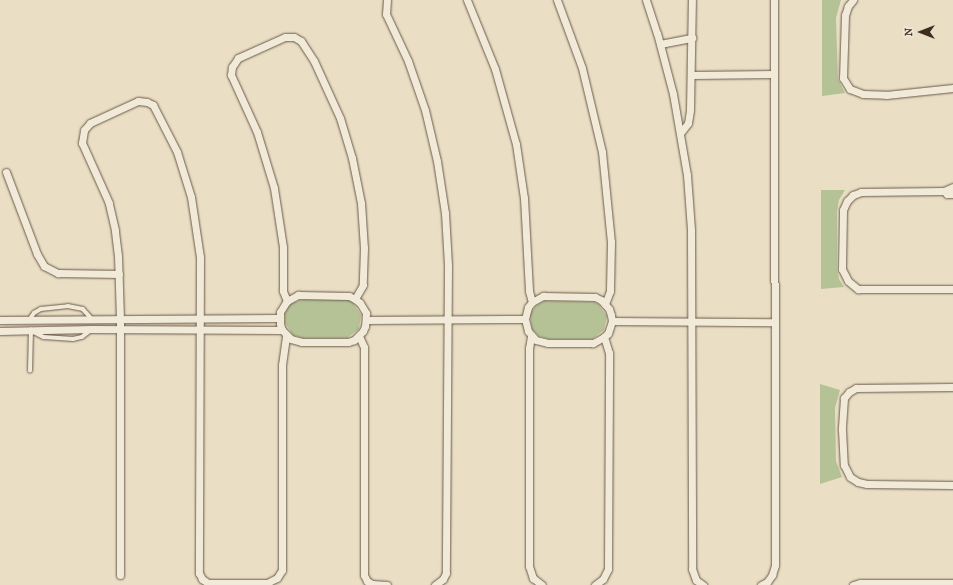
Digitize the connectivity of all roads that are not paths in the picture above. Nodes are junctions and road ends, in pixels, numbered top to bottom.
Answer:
1 (387, 0) edge
2 (467, 0) edge
3 (557, 0) edge
4 (646, 0) edge
5 (692, 0) edge
6 (774, 0) edge
7 (853, 0) edge
8 (692, 38) junction
9 (660, 44) junction
10 (774, 74) junction
11 (692, 75) junction
12 (953, 88) edge
13 (681, 132) junction
14 (6, 172) dead end
15 (953, 187) edge
16 (944, 191) junction
17 (953, 194) edge
18 (119, 274) junction
19 (953, 290) edge
20 (355, 299) junction
21 (287, 301) junction
22 (532, 302) junction
23 (605, 304) junction
24 (91, 318) junction
25 (200, 318) junction
26 (280, 318) junction
27 (120, 319) junction
28 (446, 319) junction
29 (525, 319) junction
30 (0, 320) edge
31 (29, 320) junction
32 (366, 320) junction
33 (612, 321) junction
34 (692, 321) junction
35 (774, 322) junction
36 (91, 329) junction
37 (200, 329) junction
38 (31, 330) junction
39 (120, 330) junction
40 (0, 331) edge
41 (284, 332) junction
42 (359, 336) junction
43 (531, 336) junction
44 (604, 337) junction
45 (30, 371) dead end
46 (953, 387) edge
47 (953, 485) edge
48 (120, 575) dead end
49 (953, 583) edge
50 (387, 585) edge
51 (435, 585) edge
52 (542, 585) edge
53 (595, 585) edge
54 (703, 585) edge
55 (761, 585) edge
56 (853, 585) edge

1 - 28 street
2 - 22 street
3 - 23 street
4 - 9 street
5 - 8 street
6 - 10 street
7 - 12 street
8 - 9 street
8 - 11 street
9 - 13 street
10 - 11 street
10 - 35 street
11 - 13 street
13 - 34 street
14 - 18 street
15 - 16 street
16 - 17 street
16 - 19 street
18 - 25 street
18 - 27 street
20 - 21 street
20 - 21 street
20 - 32 street
21 - 26 street
22 - 23 street
22 - 29 street
23 - 33 street
24 - 27 street
24 - 31 street
24 - 31 lane
24 - 36 street
25 - 26 street
25 - 27 street
25 - 37 street
26 - 41 street
27 - 39 street
28 - 29 street
28 - 32 street
28 - 51 street
29 - 43 street
30 - 31 street
31 - 38 street
32 - 42 street
33 - 34 street
33 - 44 street
34 - 35 street
34 - 54 street
35 - 55 street
36 - 38 street
36 - 39 street
37 - 39 street
37 - 41 street
37 - 41 street
38 - 40 street
38 - 45 lane
39 - 48 street
41 - 42 street
42 - 50 street
43 - 44 street
43 - 52 street
44 - 53 street
46 - 47 street
49 - 56 street

